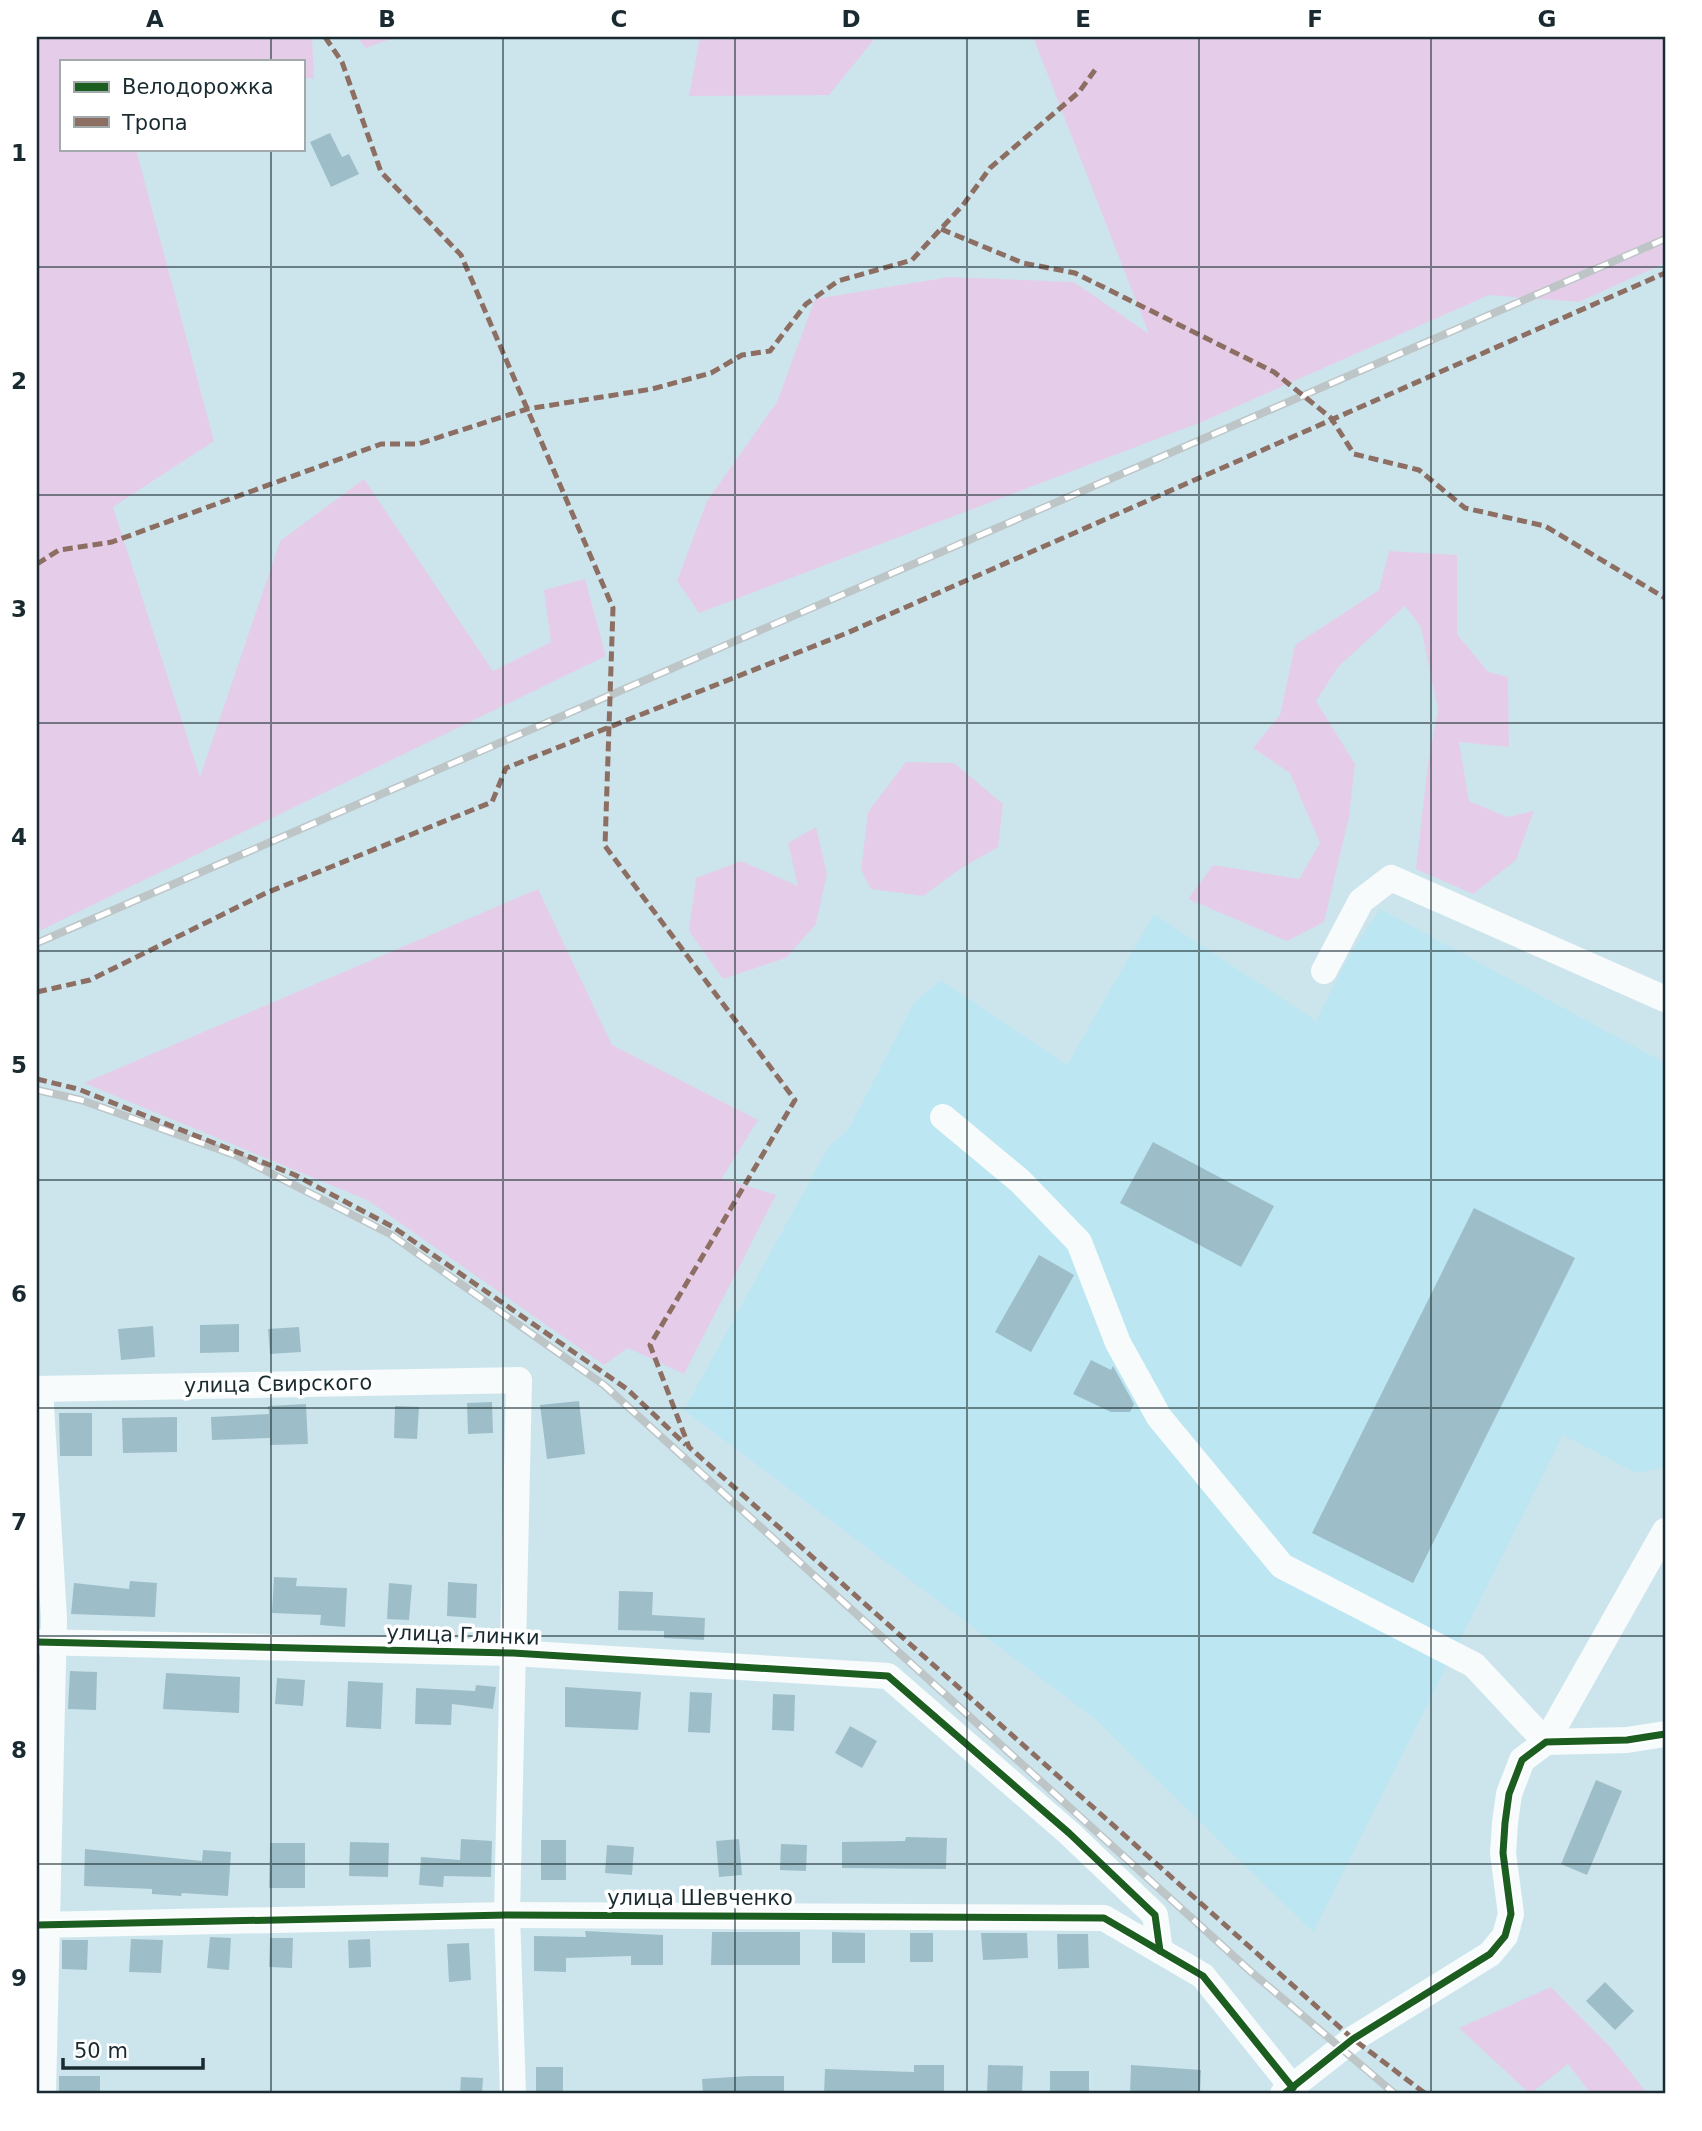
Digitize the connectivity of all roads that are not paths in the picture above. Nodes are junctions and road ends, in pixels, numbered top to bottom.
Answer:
1 (1324, 971) dead end
2 (1665, 999) edge
3 (943, 1116) dead end
4 (38, 1389) edge
5 (1665, 1531) edge
6 (45, 1642) edge
7 (513, 1653) junction
8 (1665, 1734) edge
9 (1546, 1742) junction
10 (507, 1915) junction
11 (42, 1925) edge
12 (1160, 1951) junction
13 (1288, 2091) edge
14 (43, 2094) edge
15 (513, 2094) edge

1 - 2 street
3 - 9 street
4 - 6 street
4 - 7 street, улица Свирского
5 - 9 street
6 - 7 street, улица Глинки
6 - 11 street
7 - 10 street
7 - 12 street, улица Глинки
8 - 9 street
9 - 13 street
10 - 11 street, улица Шевченко
10 - 12 street, улица Шевченко
10 - 15 street
11 - 14 street
12 - 13 street, улица Шевченко

